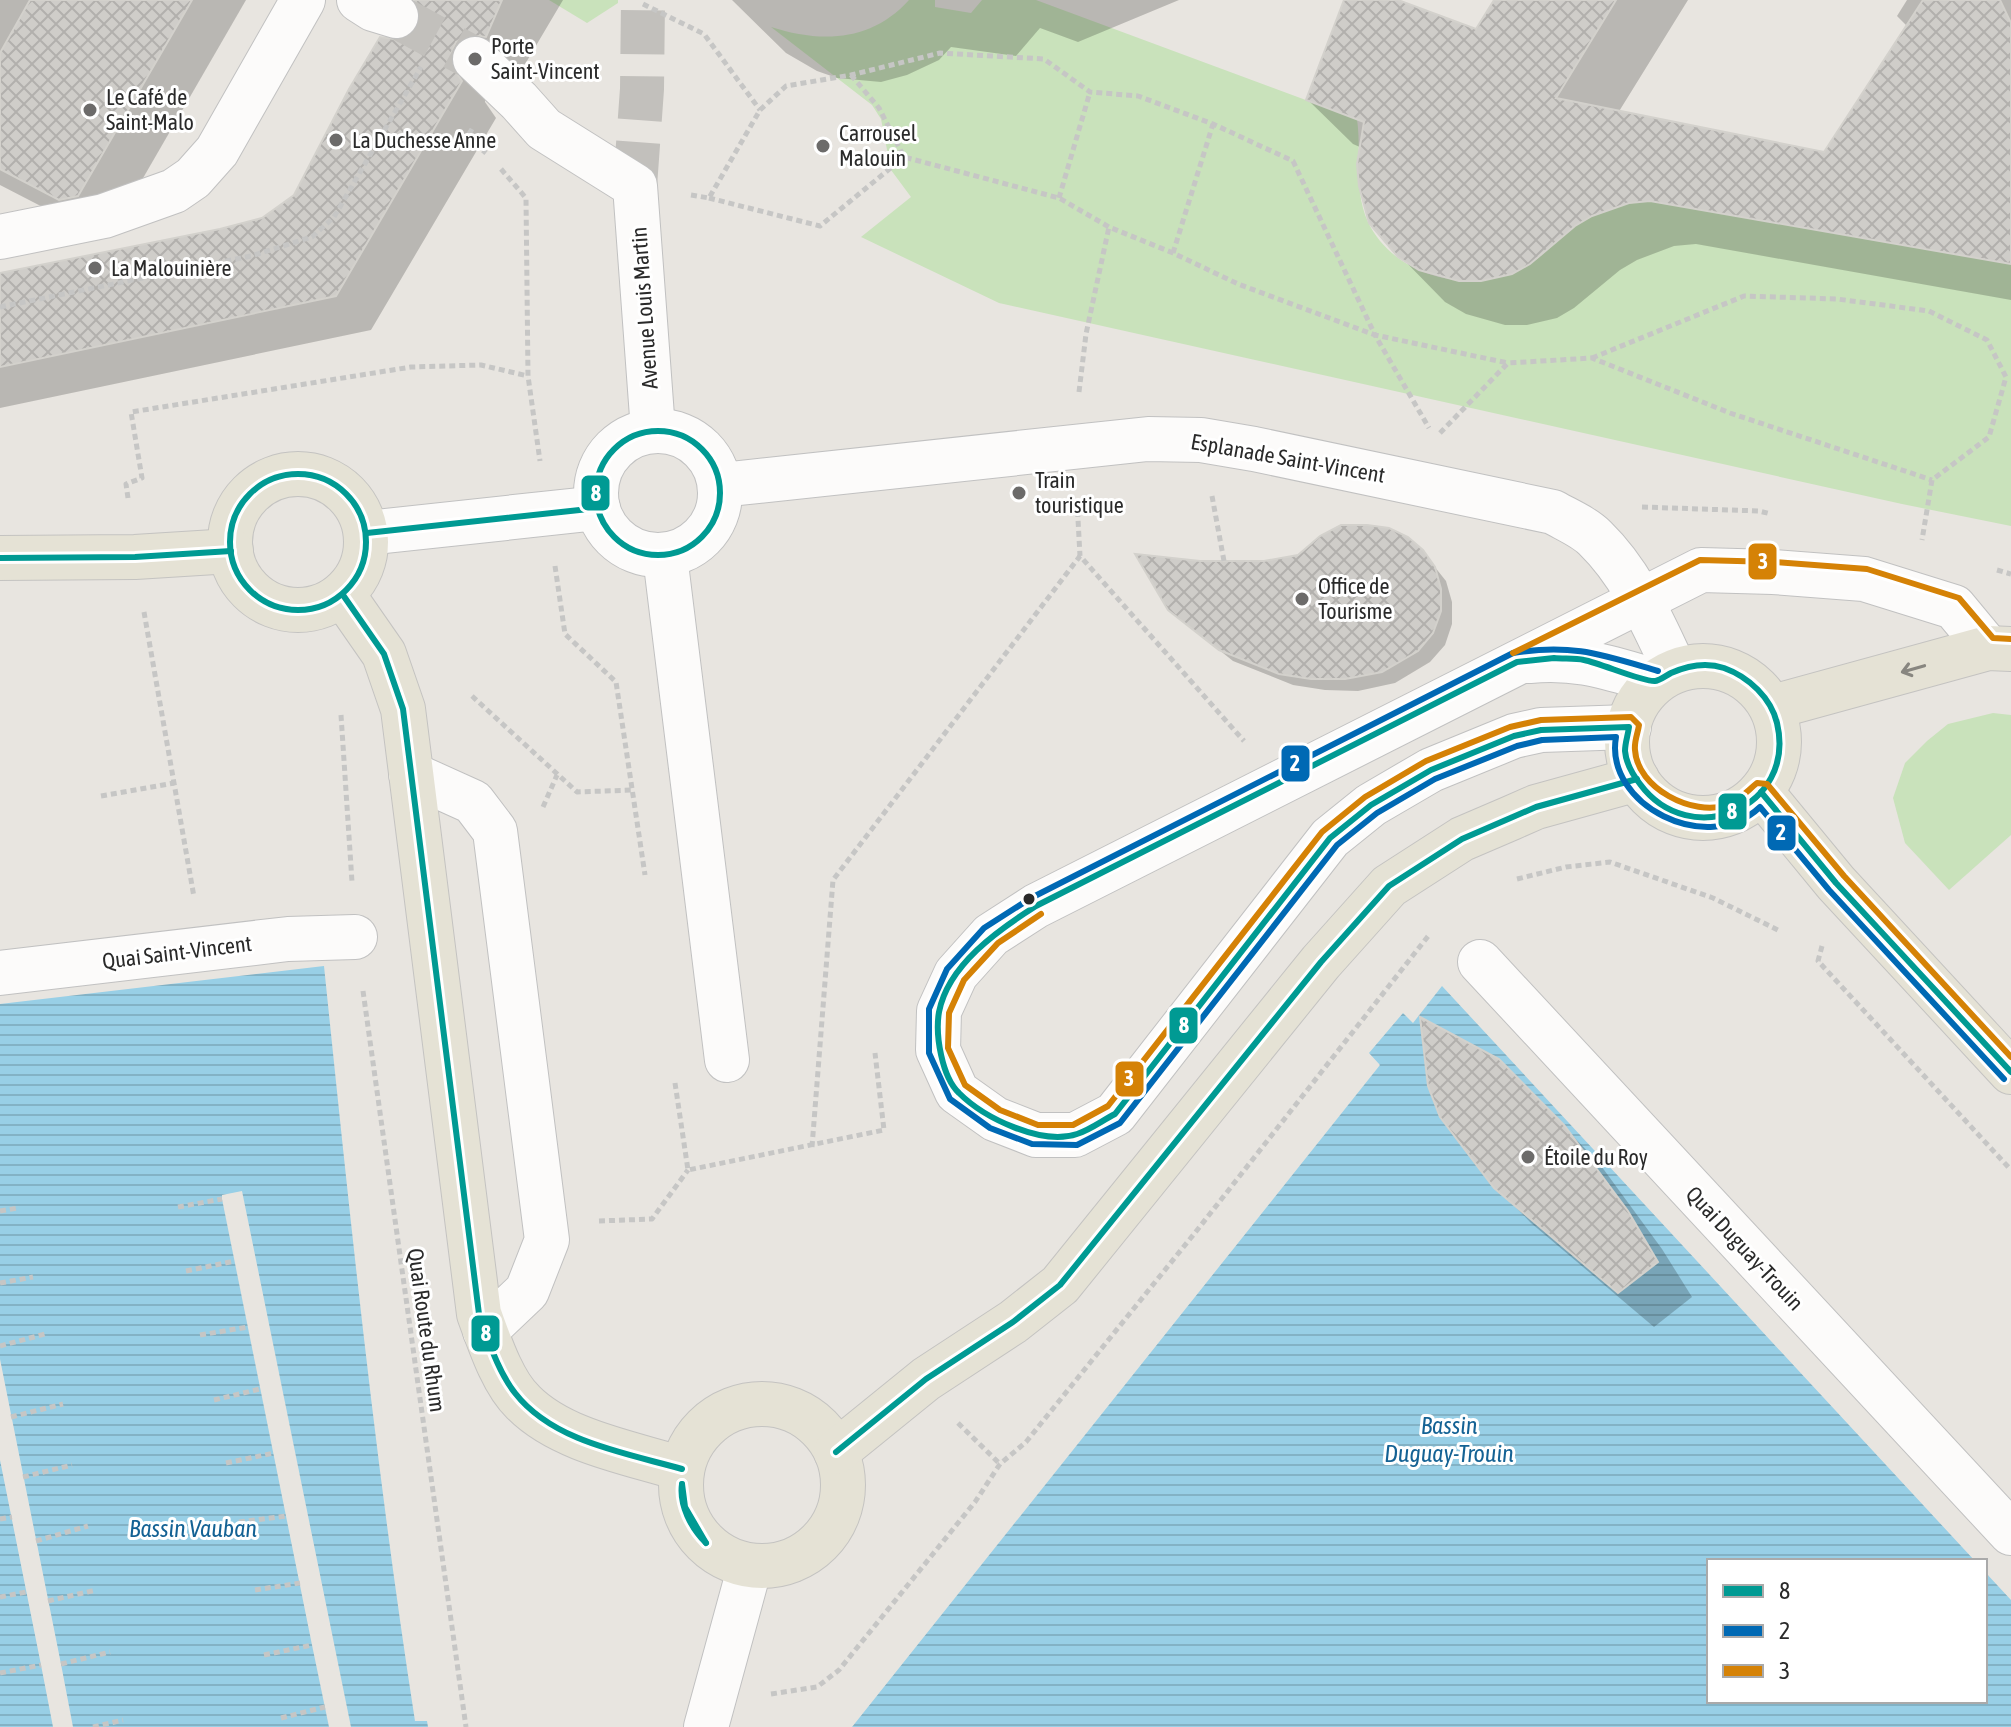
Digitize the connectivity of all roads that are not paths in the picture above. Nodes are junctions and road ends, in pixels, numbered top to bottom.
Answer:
1 (303, 0) edge
2 (487, 71) tunnel mouth
3 (8, 227) edge
4 (653, 430) junction
5 (721, 485) junction
6 (598, 508) junction
7 (367, 533) junction
8 (231, 551) junction
9 (665, 556) junction
10 (0, 558) edge
11 (343, 595) junction
12 (1641, 599) junction
13 (2000, 649) edge
14 (1517, 662) junction
15 (1665, 676) junction
16 (1773, 707) junction
17 (1629, 727) junction
18 (411, 774) junction
19 (1637, 779) junction
20 (1761, 792) junction
21 (355, 937) road end
22 (1480, 962) dead end
23 (0, 973) edge
24 (727, 1060) dead end
25 (2011, 1072) edge
26 (485, 1331) junction
27 (836, 1452) junction
28 (682, 1469) junction
29 (2011, 1533) edge
30 (750, 1566) junction
31 (706, 1727) edge

1 - 3 street
2 - 4 street, Avenue Louis Martin
4 - 5 street
4 - 6 street
5 - 9 street
5 - 12 street, Esplanade Saint-Vincent
6 - 7 street
6 - 9 street
7 - 8 main road
7 - 11 main road
8 - 10 main road
8 - 11 main road
9 - 24 street
11 - 18 main road
12 - 13 street
12 - 14 street
12 - 15 street, Esplanade Saint-Vincent
13 -> 16 main road
14 - 15 street
14 - 17 street
15 - 16 main road
15 - 17 main road
16 - 20 main road
17 - 19 main road
18 - 26 main road
18 - 26 street
19 - 20 main road
19 - 27 main road
20 - 25 main road
21 - 23 street, Quai Saint-Vincent
22 - 29 street, Quai Duguay-Trouin
26 - 28 main road
27 - 28 main road
27 - 30 main road
28 - 30 main road
30 - 31 street

